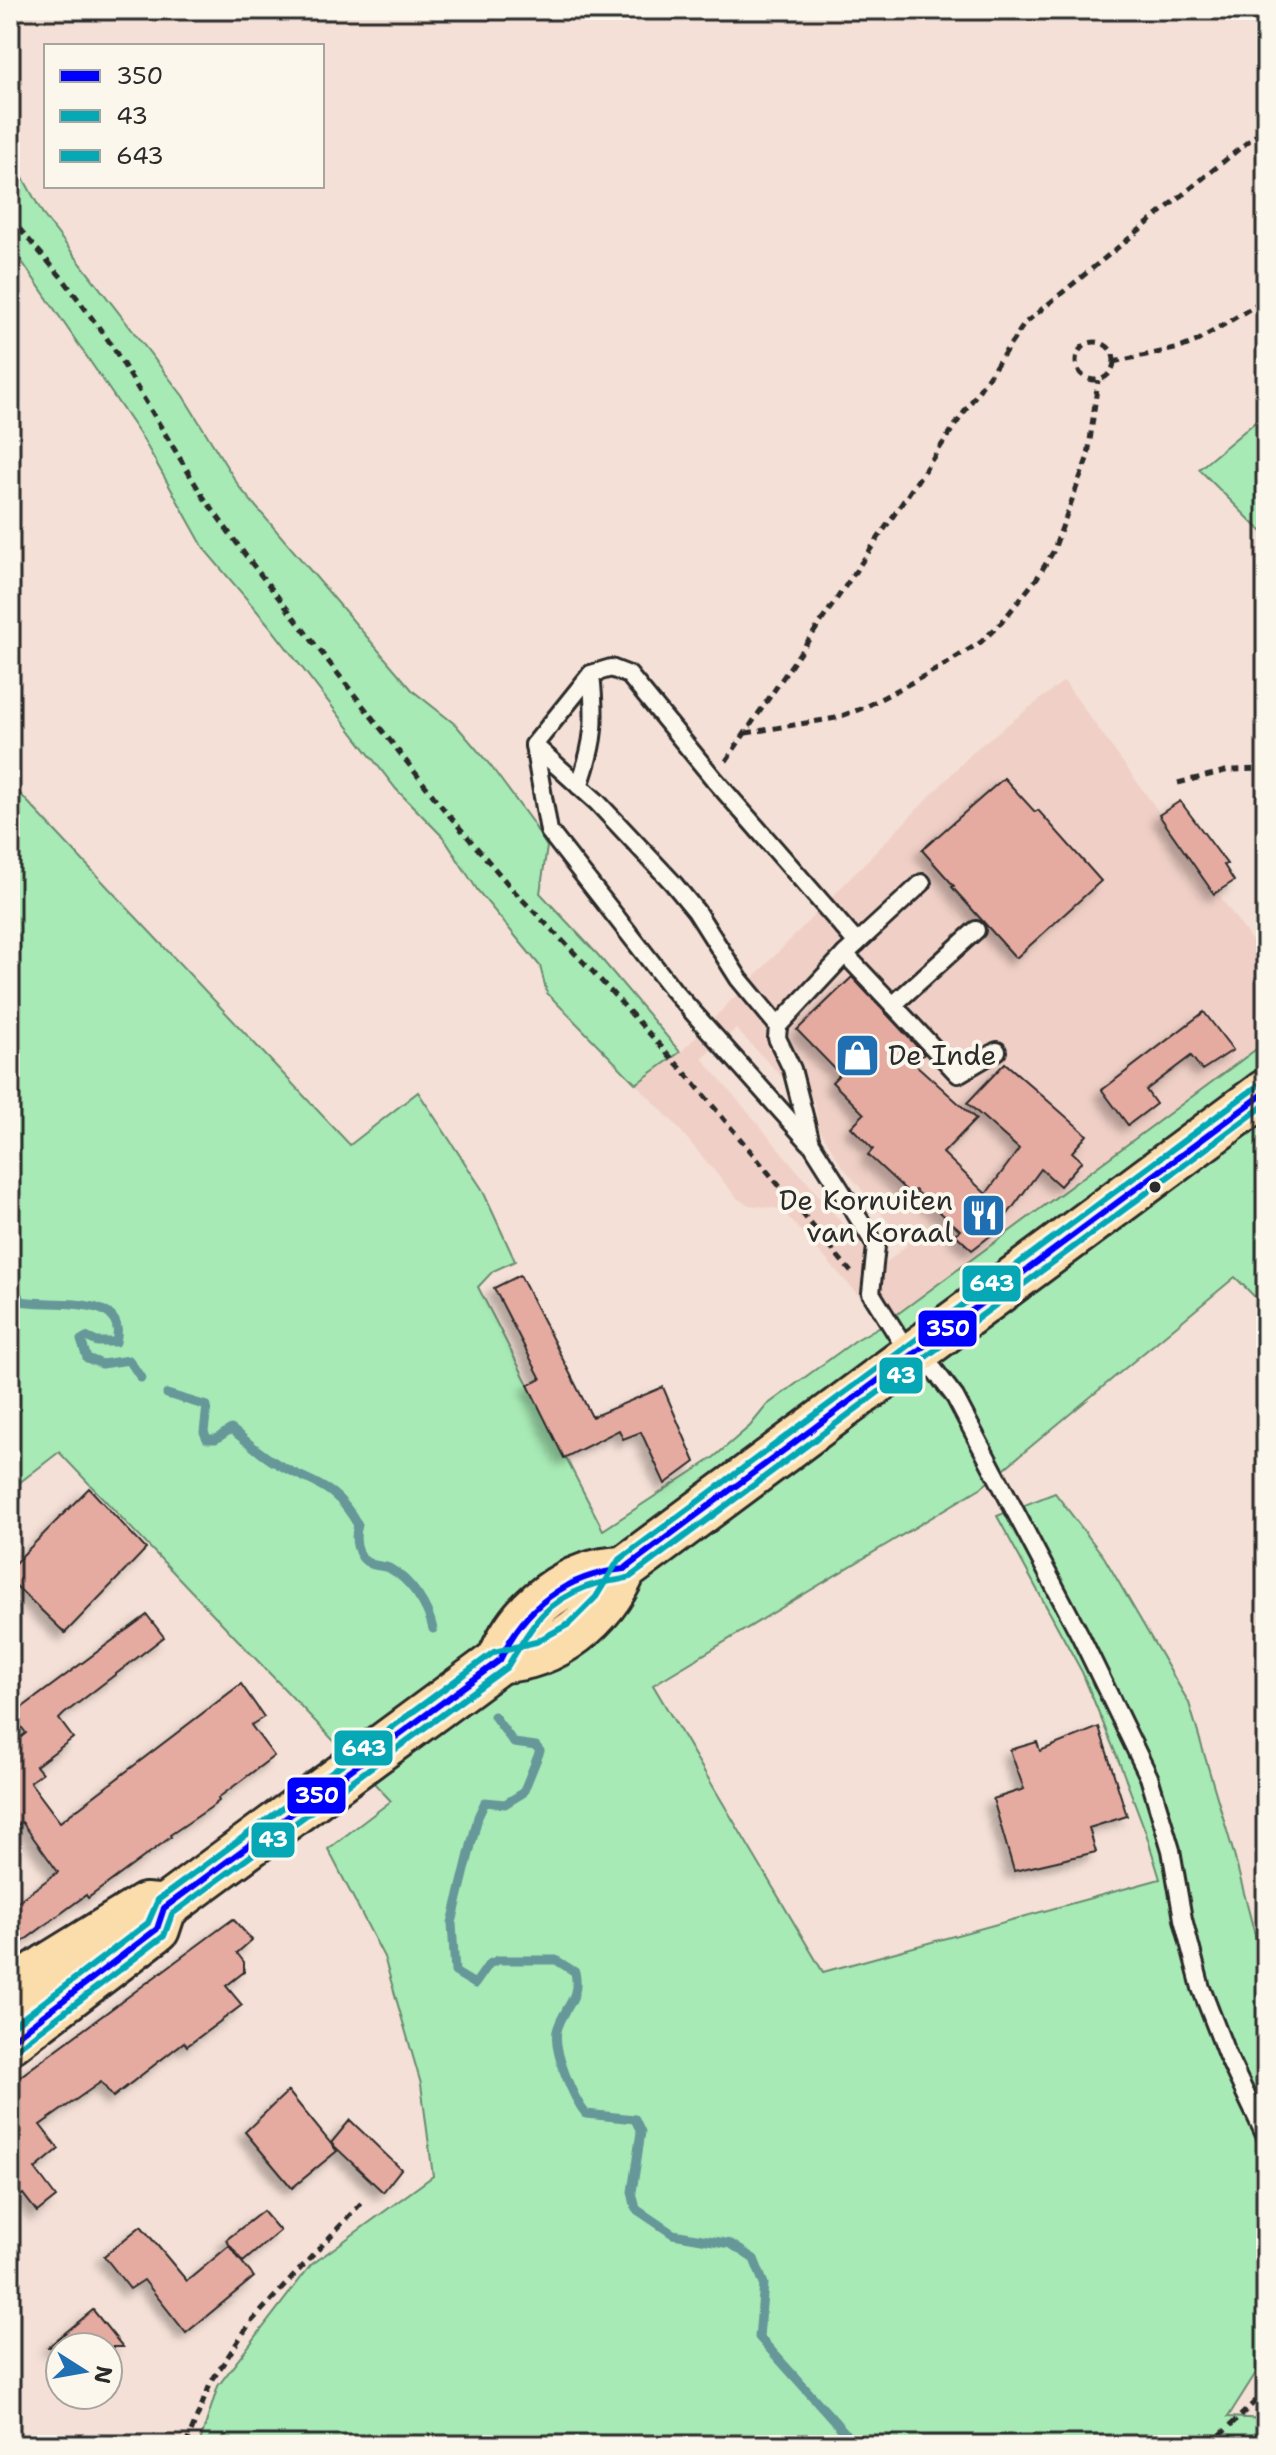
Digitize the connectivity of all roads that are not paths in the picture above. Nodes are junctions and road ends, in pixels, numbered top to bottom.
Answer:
1 (591, 674) junction
2 (534, 745) junction
3 (579, 786) junction
4 (922, 883) dead end
5 (976, 930) dead end
6 (851, 948) junction
7 (893, 1005) junction
8 (778, 1026) junction
9 (997, 1051) dead end
10 (1266, 1092) edge
11 (811, 1143) junction
12 (915, 1353) junction
13 (164, 1908) junction
14 (10, 1992) edge
15 (10, 2041) edge
16 (1266, 2137) edge

1 - 2 lane
1 - 3 lane
1 - 6 lane
2 - 3 lane
2 - 11 lane
3 - 8 lane
4 - 6 lane
5 - 7 lane
6 - 7 lane
6 - 8 lane
7 - 9 lane
8 - 11 lane
10 - 12 main road
11 - 12 lane
12 - 13 main road
12 - 16 lane
13 - 14 main road
13 - 15 main road

